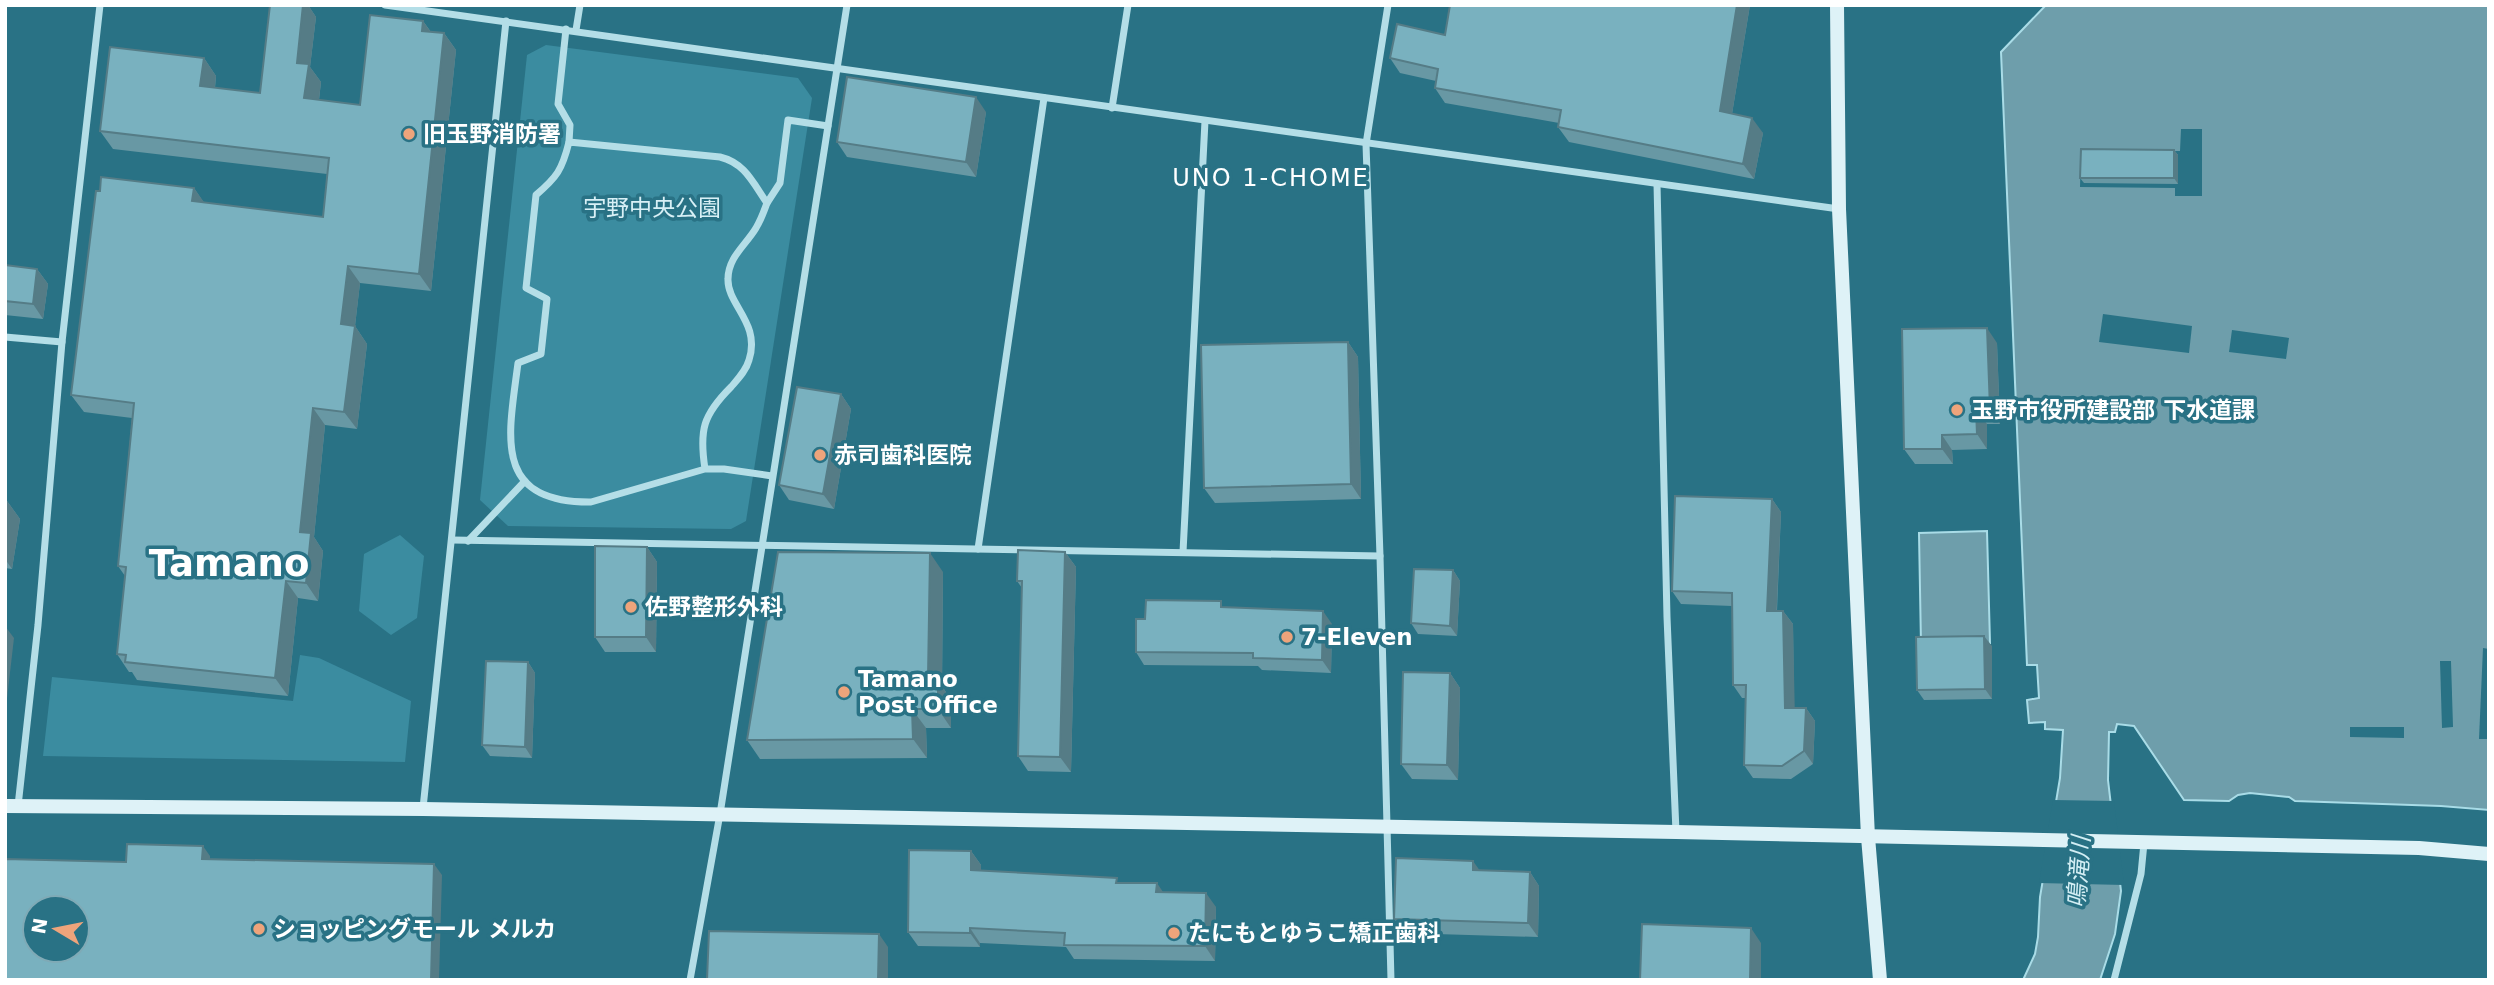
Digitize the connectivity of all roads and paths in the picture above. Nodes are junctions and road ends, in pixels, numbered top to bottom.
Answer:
1 (100, 5) edge
2 (385, 5) edge
3 (580, 5) edge
4 (847, 5) edge
5 (1128, 5) edge
6 (1388, 5) edge
7 (1838, 5) edge
8 (506, 21) junction
9 (566, 29) junction
10 (576, 30) junction
11 (837, 68) junction
12 (1044, 98) junction
13 (1112, 108) junction
14 (1205, 121) junction
15 (828, 126) junction
16 (569, 142) junction
17 (1366, 144) junction
18 (1657, 184) junction
19 (767, 203) junction
20 (1839, 209) junction
21 (5, 337) edge
22 (62, 342) junction
23 (705, 470) junction
24 (772, 476) junction
25 (525, 481) junction
26 (452, 540) junction
27 (468, 541) junction
28 (760, 545) junction
29 (978, 549) junction
30 (1183, 552) junction
31 (1380, 556) junction
32 (11, 806) edge
33 (423, 809) junction
34 (720, 814) junction
35 (1388, 827) junction
36 (1676, 832) junction
37 (1868, 836) junction
38 (2144, 843) junction
39 (2489, 854) edge
40 (690, 980) edge
41 (1391, 980) edge
42 (1880, 980) edge
43 (2114, 980) edge

1 - 22 street
2 - 8 street
3 - 10 street
4 - 11 street
5 - 13 street
6 - 17 street
7 - 20 street
8 - 9 street
8 - 26 street
9 - 10 street
9 - 16 street
10 - 11 street
11 - 12 street
11 - 15 street
12 - 13 street
12 - 29 street
13 - 14 street
14 - 17 street
14 - 30 street
15 - 19 street
15 - 24 street
16 - 19 street
16 - 25 street
17 - 18 street
17 - 31 street
18 - 20 street
18 - 36 street
19 - 23 street
20 - 37 street
21 - 22 street
22 - 32 street
23 - 24 street
23 - 25 street
24 - 28 street
25 - 27 street
26 - 27 street
26 - 33 street
27 - 28 street
28 - 29 street
28 - 34 street
29 - 30 street
30 - 31 street
31 - 35 street
32 - 33 street
33 - 34 street
34 - 35 street
34 - 40 street
35 - 36 street
35 - 41 street
36 - 37 street
37 - 38 street
37 - 42 street
38 - 39 street
38 - 43 street

